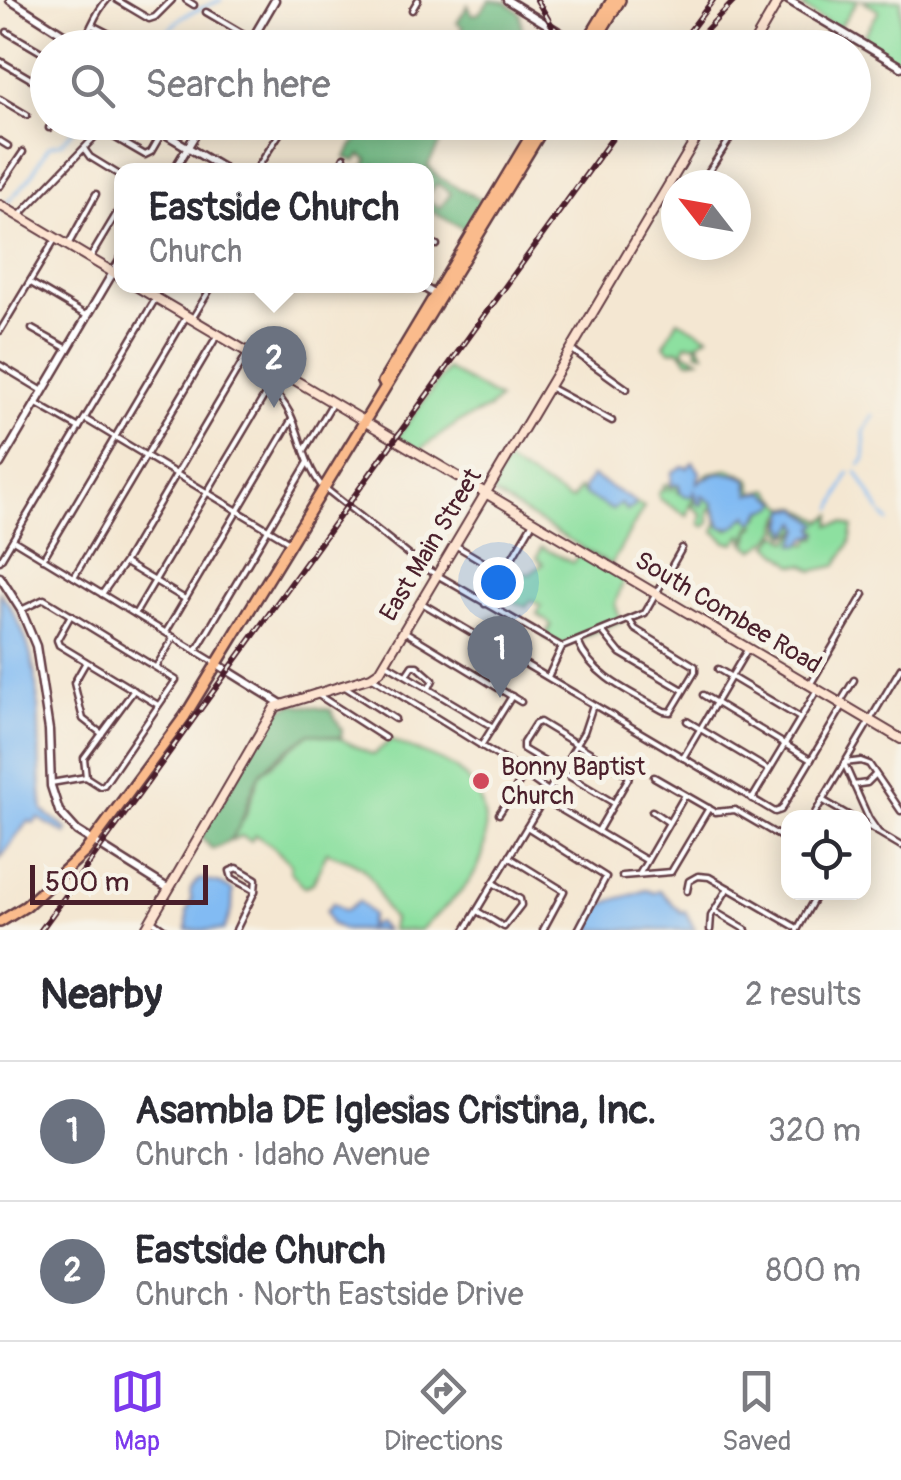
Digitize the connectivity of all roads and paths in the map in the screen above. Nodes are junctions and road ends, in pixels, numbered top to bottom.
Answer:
1 (10, 0) edge
2 (106, 0) edge
3 (117, 0) edge
4 (172, 0) edge
5 (186, 0) edge
6 (275, 0) edge
7 (418, 0) edge
8 (507, 0) edge
9 (612, 0) edge
10 (620, 0) edge
11 (779, 0) edge
12 (788, 0) edge
13 (194, 5) dead end
14 (412, 10) dead end
15 (206, 12) dead end
16 (92, 24) junction
17 (58, 30) edge
18 (90, 30) edge
19 (103, 30) edge
20 (237, 30) edge
21 (257, 30) edge
22 (557, 30) edge
23 (595, 30) edge
24 (598, 30) edge
25 (762, 30) edge
26 (838, 30) edge
27 (7, 32) dead end
28 (30, 45) edge
29 (871, 50) edge
30 (0, 61) edge
31 (901, 68) edge
32 (30, 79) edge
33 (0, 99) edge
34 (27, 115) dead end
35 (93, 140) edge
36 (119, 140) edge
37 (158, 140) edge
38 (174, 140) edge
39 (192, 140) edge
40 (275, 140) edge
41 (529, 140) edge
42 (535, 140) edge
43 (696, 140) edge
44 (729, 140) edge
45 (0, 141) edge
46 (8, 146) dead end
47 (188, 148) junction
48 (84, 149) junction
49 (23, 152) dead end
50 (344, 157) dead end
51 (178, 163) edge
52 (214, 163) edge
53 (261, 163) edge
54 (341, 163) edge
55 (682, 170) edge
56 (710, 170) edge
57 (114, 171) edge
58 (506, 183) junction
59 (0, 186) edge
60 (96, 194) dead end
61 (502, 198) junction
62 (490, 203) junction
63 (661, 205) edge
64 (2, 206) edge
65 (19, 216) junction
66 (114, 219) edge
67 (56, 238) junction
68 (434, 243) edge
69 (437, 244) dead end
70 (68, 245) junction
71 (90, 258) junction
72 (114, 272) edge
73 (114, 278) edge
74 (30, 282) junction
75 (451, 282) junction
76 (148, 293) edge
77 (207, 293) edge
78 (436, 294) junction
79 (156, 298) junction
80 (87, 316) junction
81 (189, 317) junction
82 (428, 320) junction
83 (2, 322) edge
84 (32, 329) dead end
85 (0, 331) edge
86 (218, 334) junction
87 (409, 338) junction
88 (68, 349) junction
89 (571, 350) junction
90 (248, 352) junction
91 (0, 366) edge
92 (401, 366) junction
93 (279, 370) junction
94 (549, 387) junction
95 (269, 388) junction
96 (627, 389) dead end
97 (42, 391) junction
98 (35, 403) junction
99 (332, 404) junction
100 (84, 418) junction
101 (292, 419) junction
102 (363, 420) junction
103 (612, 421) dead end
104 (78, 428) junction
105 (115, 437) junction
106 (304, 450) junction
107 (146, 455) junction
108 (308, 462) junction
109 (0, 464) edge
110 (176, 474) junction
111 (322, 486) junction
112 (207, 492) junction
113 (486, 492) junction
114 (238, 510) junction
115 (534, 521) junction
116 (268, 529) junction
117 (12, 540) junction
118 (289, 542) junction
119 (455, 544) junction
120 (682, 548) dead end
121 (43, 559) junction
122 (0, 561) edge
123 (124, 563) junction
124 (503, 574) junction
125 (74, 576) junction
126 (436, 576) junction
127 (0, 577) edge
128 (155, 580) junction
129 (102, 594) junction
130 (657, 594) junction
131 (864, 594) dead end
132 (185, 599) junction
133 (420, 602) junction
134 (485, 604) junction
135 (20, 610) junction
136 (135, 614) junction
137 (71, 615) junction
138 (630, 620) junction
139 (404, 631) junction
140 (166, 632) junction
141 (603, 632) junction
142 (174, 638) junction
143 (578, 642) junction
144 (562, 648) junction
145 (748, 648) junction
146 (196, 651) junction
147 (87, 662) junction
148 (216, 663) junction
149 (385, 663) junction
150 (156, 667) junction
151 (901, 668) edge
152 (718, 669) dead end
153 (406, 675) junction
154 (371, 677) junction
155 (548, 677) junction
156 (731, 677) junction
157 (854, 680) dead end
158 (342, 686) junction
159 (814, 687) junction
160 (429, 689) junction
161 (134, 690) junction
162 (684, 690) junction
163 (315, 694) junction
164 (512, 696) junction
165 (703, 696) dead end
166 (521, 702) dead end
167 (716, 703) junction
168 (280, 704) junction
169 (842, 704) junction
170 (160, 706) junction
171 (594, 706) junction
172 (800, 718) junction
173 (395, 719) dead end
174 (870, 720) junction
175 (687, 721) dead end
176 (493, 727) junction
177 (700, 729) junction
178 (102, 734) junction
179 (385, 738) dead end
180 (901, 738) edge
181 (577, 744) junction
182 (785, 744) junction
183 (482, 746) junction
184 (901, 749) edge
185 (683, 758) junction
186 (811, 760) junction
187 (844, 764) junction
188 (769, 770) junction
189 (560, 771) junction
190 (876, 773) junction
191 (524, 774) junction
192 (86, 777) junction
193 (654, 777) dead end
194 (51, 783) junction
195 (853, 785) junction
196 (548, 792) junction
197 (685, 794) junction
198 (544, 799) junction
199 (752, 799) junction
200 (822, 800) junction
201 (614, 803) junction
202 (899, 803) edge
203 (709, 808) junction
204 (816, 810) edge
205 (839, 810) edge
206 (652, 811) dead end
207 (901, 811) edge
208 (499, 814) dead end
209 (668, 822) junction
210 (527, 827) junction
211 (871, 828) edge
212 (598, 831) junction
213 (878, 832) junction
214 (781, 837) edge
215 (91, 841) junction
216 (901, 846) edge
217 (509, 857) junction
218 (646, 860) junction
219 (640, 873) junction
220 (622, 876) dead end
221 (493, 883) junction
222 (169, 888) junction
223 (728, 888) junction
224 (688, 890) dead end
225 (255, 891) junction
226 (813, 900) edge
227 (476, 911) junction
228 (714, 911) junction
229 (0, 918) edge
230 (151, 920) junction
231 (797, 929) edge
232 (145, 930) edge
233 (165, 930) edge
234 (236, 930) edge
235 (465, 930) edge
236 (544, 930) edge
237 (578, 930) edge
238 (710, 930) edge
239 (746, 930) edge

1 - 17 street
2 - 16 street
3 - 4 street
5 - 13 street
6 - 21 street
7 - 14 street
8 - 22 street
9 - 23 main road
10 - 24 main road
11 - 25 main road
12 - 26 street
15 - 20 street
16 - 18 street
16 - 19 street
27 - 28 street
29 - 31 street
30 - 32 street
33 - 34 street
35 - 48 street
36 - 37 street
38 - 47 street
39 - 47 street
40 - 53 street
41 - 58 main road
42 - 58 main road
43 - 55 main road, East Main Street
44 - 56 street
45 - 46 street
47 - 51 street
47 - 52 street
48 - 57 street
48 - 65 street
49 - 59 street
50 - 54 street
58 - 61 main road
58 - 62 main road
60 - 70 street
61 - 62 main road
61 - 75 main road
62 - 78 main road
63 - 89 main road, East Main Street
64 - 65 main road
65 - 67 main road
66 - 71 street
67 - 70 main road
67 - 74 street
68 - 69 street
70 - 71 main road
71 - 72 main road
73 - 80 street
74 - 80 street
74 - 83 street
75 - 78 main road
75 - 82 main road
76 - 79 main road
77 - 81 street
78 - 82 main road
78 - 87 main road
79 - 81 main road
79 - 100 street
80 - 88 street
81 - 86 main road
81 - 105 street
82 - 92 main road
83 - 85 street
84 - 88 street
86 - 90 main road
86 - 107 street
87 - 92 main road
87 - 102 main road
88 - 97 street
89 - 94 main road, East Main Street
89 - 96 street
90 - 93 main road
90 - 110 street
91 - 97 street
92 - 102 main road
93 - 95 street
93 - 99 main road
93 - 102 main road
94 - 103 street
94 - 113 main road, East Main Street
95 - 101 street
95 - 112 street
97 - 98 street
98 - 104 street
98 - 109 street
99 - 102 main road
99 - 106 street
100 - 104 street
100 - 105 street
101 - 106 street
101 - 114 street
102 - 111 main road
102 - 113 main road, South Combee Road
104 - 117 street
105 - 107 street
105 - 121 street
106 - 108 street
107 - 110 street
107 - 125 street
108 - 111 street
108 - 116 street
110 - 112 street
110 - 123 street
111 - 118 main road
111 - 118 main road
111 - 126 street
112 - 114 street
112 - 128 street
113 - 115 main road, South Combee Road
113 - 119 main road, East Main Street
114 - 116 street
114 - 132 street
115 - 124 street
115 - 130 main road, South Combee Road
116 - 118 street
116 - 146 street
117 - 121 street
117 - 122 street
118 - 148 main road
119 - 124 street
119 - 126 main road, East Main Street
120 - 130 street
121 - 125 street
123 - 128 street
123 - 129 street
124 - 134 street
125 - 129 street
126 - 133 main road, East Main Street
126 - 134 street
127 - 135 street
128 - 132 street
128 - 136 street
129 - 136 street
130 - 138 street
130 - 145 main road, South Combee Road
131 - 159 street
132 - 140 street
133 - 139 main road, East Main Street
133 - 155 street
134 - 144 street
135 - 137 street
135 - 194 street
136 - 140 street
137 - 147 street
137 - 150 street
138 - 141 street
138 - 162 street
139 - 149 main road, East Main Street
139 - 164 street
140 - 142 street
141 - 143 street
141 - 162 street
142 - 146 street
142 - 150 street
143 - 144 street
143 - 162 street
144 - 155 street
145 - 156 street
145 - 159 main road, South Combee Road
146 - 148 street
147 - 161 street
147 - 178 street
148 - 168 street
148 - 215 main road
149 - 153 street
149 - 154 main road, East Main Street
150 - 170 street
151 - 174 street
152 - 156 street
153 - 160 street
153 - 160 street
154 - 158 main road, East Main Street
154 - 183 street
155 - 171 street
156 - 167 street
156 - 172 street
157 - 169 street
158 - 163 main road, East Main Street
158 - 173 street
159 - 169 main road, South Combee Road
159 - 172 street
160 - 176 street
161 - 170 street
161 - 178 street
163 - 168 main road, East Main Street
163 - 179 street
164 - 166 street
164 - 176 street
165 - 167 street
167 - 177 street
167 - 182 street
168 - 222 main road
169 - 174 main road, South Combee Road
169 - 186 street
170 - 192 street
171 - 181 street
171 - 185 street
172 - 182 street
174 - 180 main road, South Combee Road
174 - 187 street
175 - 177 street
176 - 183 street
177 - 185 street
177 - 188 street
178 - 192 street
180 - 184 street
181 - 189 street
181 - 189 street
181 - 201 street
182 - 186 street
182 - 188 street
183 - 191 street
185 - 199 street
186 - 199 street
187 - 190 street
187 - 195 street
187 - 200 street
188 - 199 street
189 - 196 street
189 - 201 street
190 - 195 street
190 - 202 street
191 - 196 street
191 - 208 street
192 - 194 street
193 - 197 street
194 - 215 street
195 - 213 street
196 - 198 street
197 - 203 street
197 - 209 street
198 - 210 street
198 - 212 street
200 - 204 street
200 - 205 street
201 - 212 street
202 - 207 street
203 - 214 street
203 - 219 street
206 - 209 street
209 - 218 street
210 - 217 street
210 - 237 street
211 - 213 street
212 - 218 street
213 - 216 street
215 - 222 street
215 - 229 main road
217 - 221 street
217 - 236 street
218 - 219 street
219 - 220 street
221 - 227 street
221 - 227 street
222 - 230 main road
223 - 224 street
223 - 228 street
223 - 231 street
225 - 225 street
225 - 234 street
226 - 231 street
227 - 235 street
228 - 238 street
228 - 239 street
230 - 232 main road
230 - 233 street

